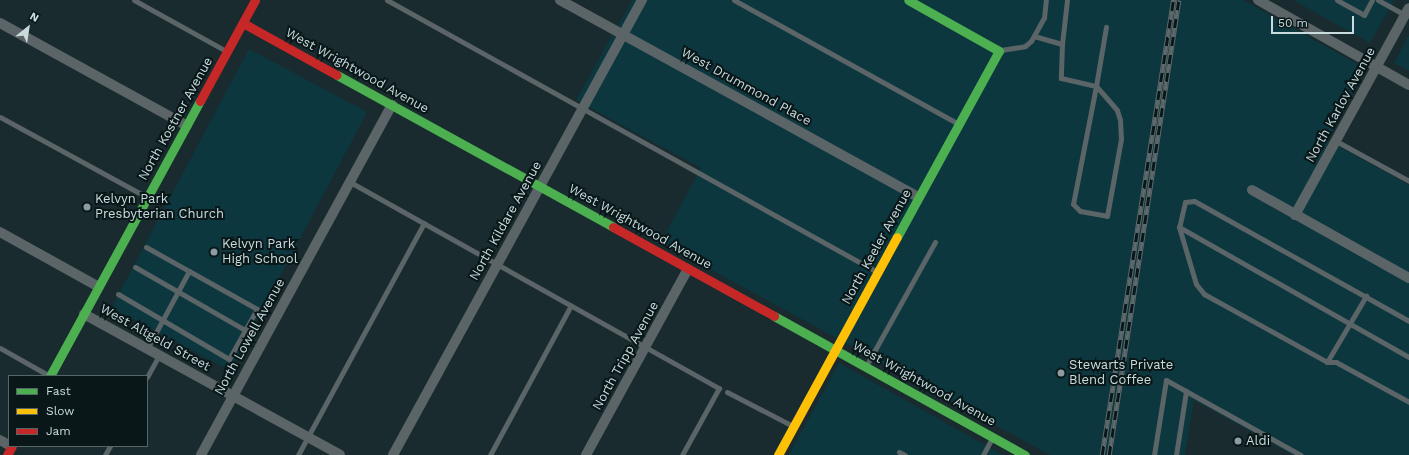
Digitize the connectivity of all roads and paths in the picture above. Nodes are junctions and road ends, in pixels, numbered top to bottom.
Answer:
1 (134, 0) edge
2 (255, 0) edge
3 (387, 0) edge
4 (560, 0) edge
5 (642, 0) edge
6 (734, 0) edge
7 (908, 0) edge
8 (1046, 0) edge
9 (1066, 0) edge
10 (1258, 0) edge
11 (1337, 0) edge
12 (1372, 0) edge
13 (1378, 0) edge
14 (1407, 11) edge
15 (0, 23) edge
16 (243, 23) junction
17 (1106, 27) dead end
18 (623, 34) junction
19 (1034, 36) junction
20 (1062, 44) junction
21 (1000, 51) junction
22 (227, 52) junction
23 (1376, 67) junction
24 (1409, 85) edge
25 (1096, 86) junction
26 (392, 105) junction
27 (582, 109) junction
28 (0, 117) edge
29 (959, 124) junction
30 (187, 126) junction
31 (1336, 141) junction
32 (350, 182) junction
33 (1409, 182) edge
34 (540, 187) junction
35 (1252, 190) dead end
36 (919, 197) junction
37 (148, 198) junction
38 (1295, 215) junction
39 (424, 223) junction
40 (1179, 227) junction
41 (0, 232) edge
42 (935, 242) dead end
43 (146, 247) dead end
44 (497, 264) junction
45 (135, 268) dead end
46 (688, 269) junction
47 (189, 271) junction
48 (878, 273) junction
49 (1409, 278) edge
50 (99, 287) junction
51 (178, 292) junction
52 (118, 294) dead end
53 (1366, 296) junction
54 (572, 306) junction
55 (84, 314) junction
56 (163, 320) junction
57 (1409, 321) edge
58 (1350, 324) junction
59 (245, 330) junction
60 (646, 347) junction
61 (0, 348) edge
62 (148, 349) junction
63 (835, 350) junction
64 (159, 355) junction
65 (1409, 357) edge
66 (1327, 362) junction
67 (866, 367) junction
68 (48, 375) edge
69 (51, 375) edge
70 (148, 375) edge
71 (1186, 391) junction
72 (728, 392) dead end
73 (233, 396) junction
74 (1409, 402) edge
75 (794, 426) junction
76 (308, 437) junction
77 (993, 437) junction
78 (0, 440) edge
79 (8, 446) edge
80 (899, 452) dead end
81 (1023, 454) edge
82 (201, 455) edge
83 (298, 455) edge
84 (340, 455) edge
85 (393, 455) edge
86 (490, 455) edge
87 (586, 455) edge
88 (682, 455) edge
89 (778, 455) edge
90 (905, 455) edge
91 (983, 455) edge
92 (1154, 455) edge
93 (1176, 455) edge
94 (1301, 455) edge

1 - 22 lane
2 - 16 street, North Kostner Avenue
3 - 27 lane
4 - 18 street, West Drummond Place
5 - 18 street, North Kildare Avenue
6 - 29 lane
7 - 21 street
8 - 19 lane
9 - 20 lane
10 - 23 street
11 - 12 lane
13 - 14 lane
14 - 23 street, North Karlov Avenue
15 - 30 street
16 - 22 street, North Kostner Avenue
16 - 26 street, West Wrightwood Avenue
17 - 25 lane
18 - 27 street, North Kildare Avenue
18 - 36 street, West Drummond Place
19 - 20 lane
19 - 21 lane
20 - 25 lane
21 - 29 street, North Keeler Avenue
22 - 30 street, North Kostner Avenue
23 - 24 street
23 - 31 street, North Karlov Avenue
25 - 25 lane
26 - 32 street, North Lowell Avenue
26 - 34 street, West Wrightwood Avenue
27 - 34 street, North Kildare Avenue
27 - 48 lane
28 - 37 lane
29 - 36 street, North Keeler Avenue
30 - 37 street, North Kostner Avenue
31 - 33 lane
31 - 38 street, North Karlov Avenue
32 - 39 lane
32 - 73 street, North Lowell Avenue
34 - 44 street, North Kildare Avenue
34 - 46 street, West Wrightwood Avenue
35 - 38 street
36 - 48 street, North Keeler Avenue
37 - 50 street, North Kostner Avenue
38 - 49 street
39 - 44 lane
39 - 76 lane
40 - 53 lane
40 - 58 lane
40 - 66 lane
41 - 50 street, West Altgeld Street
42 - 67 lane
43 - 47 lane
44 - 54 lane
44 - 85 street, North Kildare Avenue
45 - 51 lane
46 - 60 street, North Tripp Avenue
46 - 63 street, West Wrightwood Avenue
47 - 51 lane
47 - 59 lane
48 - 63 street, North Keeler Avenue
50 - 55 street, North Kostner Avenue
51 - 56 lane
51 - 59 lane
52 - 56 lane
53 - 57 lane
53 - 58 lane
54 - 60 lane
54 - 86 lane
55 - 62 street, West Altgeld Street
55 - 69 street, North Kostner Avenue
56 - 59 lane
56 - 62 lane
58 - 65 lane
58 - 66 lane
60 - 87 street, North Tripp Avenue
60 - 88 lane
61 - 68 lane
62 - 64 street, West Altgeld Street
63 - 67 street, West Wrightwood Avenue
63 - 75 street, North Keeler Avenue
64 - 70 lane
64 - 73 street, West Altgeld Street
66 - 74 lane
67 - 77 street, West Wrightwood Avenue
71 - 92 lane
71 - 93 lane
71 - 94 lane
72 - 75 lane
73 - 76 street, West Altgeld Street
73 - 82 street, North Lowell Avenue
75 - 89 street, North Keeler Avenue
76 - 83 lane
76 - 84 street, West Altgeld Street
77 - 81 street, West Wrightwood Avenue
77 - 91 lane
78 - 79 street
80 - 90 lane

